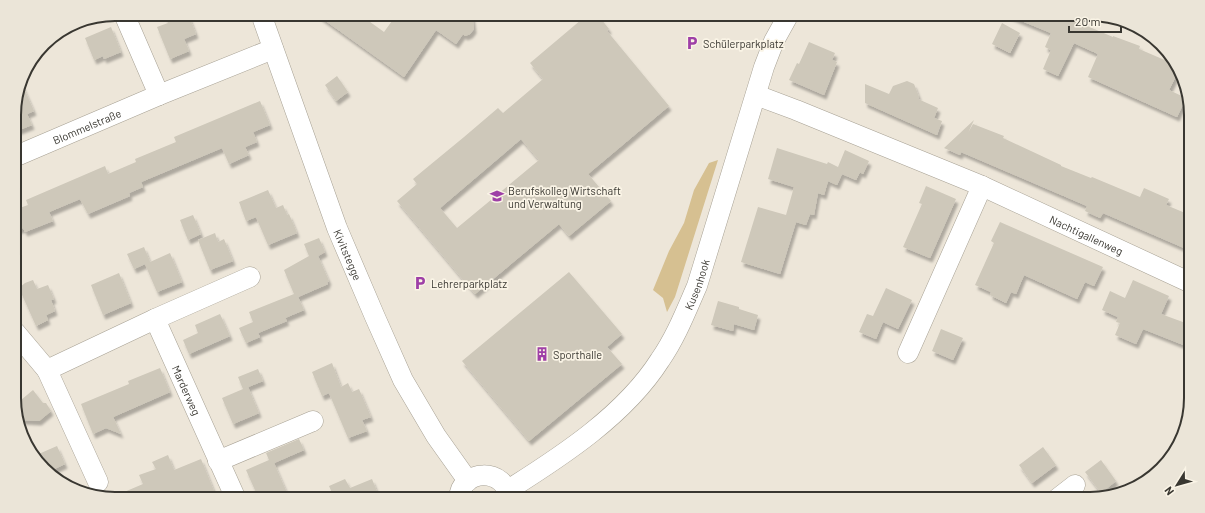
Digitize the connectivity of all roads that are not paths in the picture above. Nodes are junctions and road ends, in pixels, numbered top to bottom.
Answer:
1 (127, 21) edge
2 (264, 21) edge
3 (785, 21) edge
4 (273, 49) junction
5 (159, 95) junction
6 (756, 95) junction
7 (21, 154) edge
8 (982, 186) junction
9 (250, 277) dead end
10 (1184, 280) edge
11 (155, 319) junction
12 (21, 339) edge
13 (908, 353) dead end
14 (46, 370) junction
15 (313, 421) dead end
16 (218, 461) junction
17 (468, 480) junction
18 (98, 482) dead end
19 (1075, 485) dead end
20 (233, 492) edge
21 (460, 492) edge
22 (507, 492) edge
23 (513, 492) edge
24 (1066, 492) edge

1 - 5 street
2 - 4 street, Kivitstegge
3 - 6 street, Kusenhook
4 - 5 street, Blommelstraße
4 - 17 street, Kivitstegge
5 - 7 street, Blommelstraße
6 - 8 street, Nachtigallenweg
6 - 23 street, Kusenhook
8 - 10 street, Nachtigallenweg
8 - 13 street
9 - 11 street
11 - 14 street
11 - 16 street, Marderweg
12 - 14 street
14 - 18 street
15 - 16 street
16 - 20 street, Marderweg
17 - 21 street
17 - 22 street
19 - 24 street

